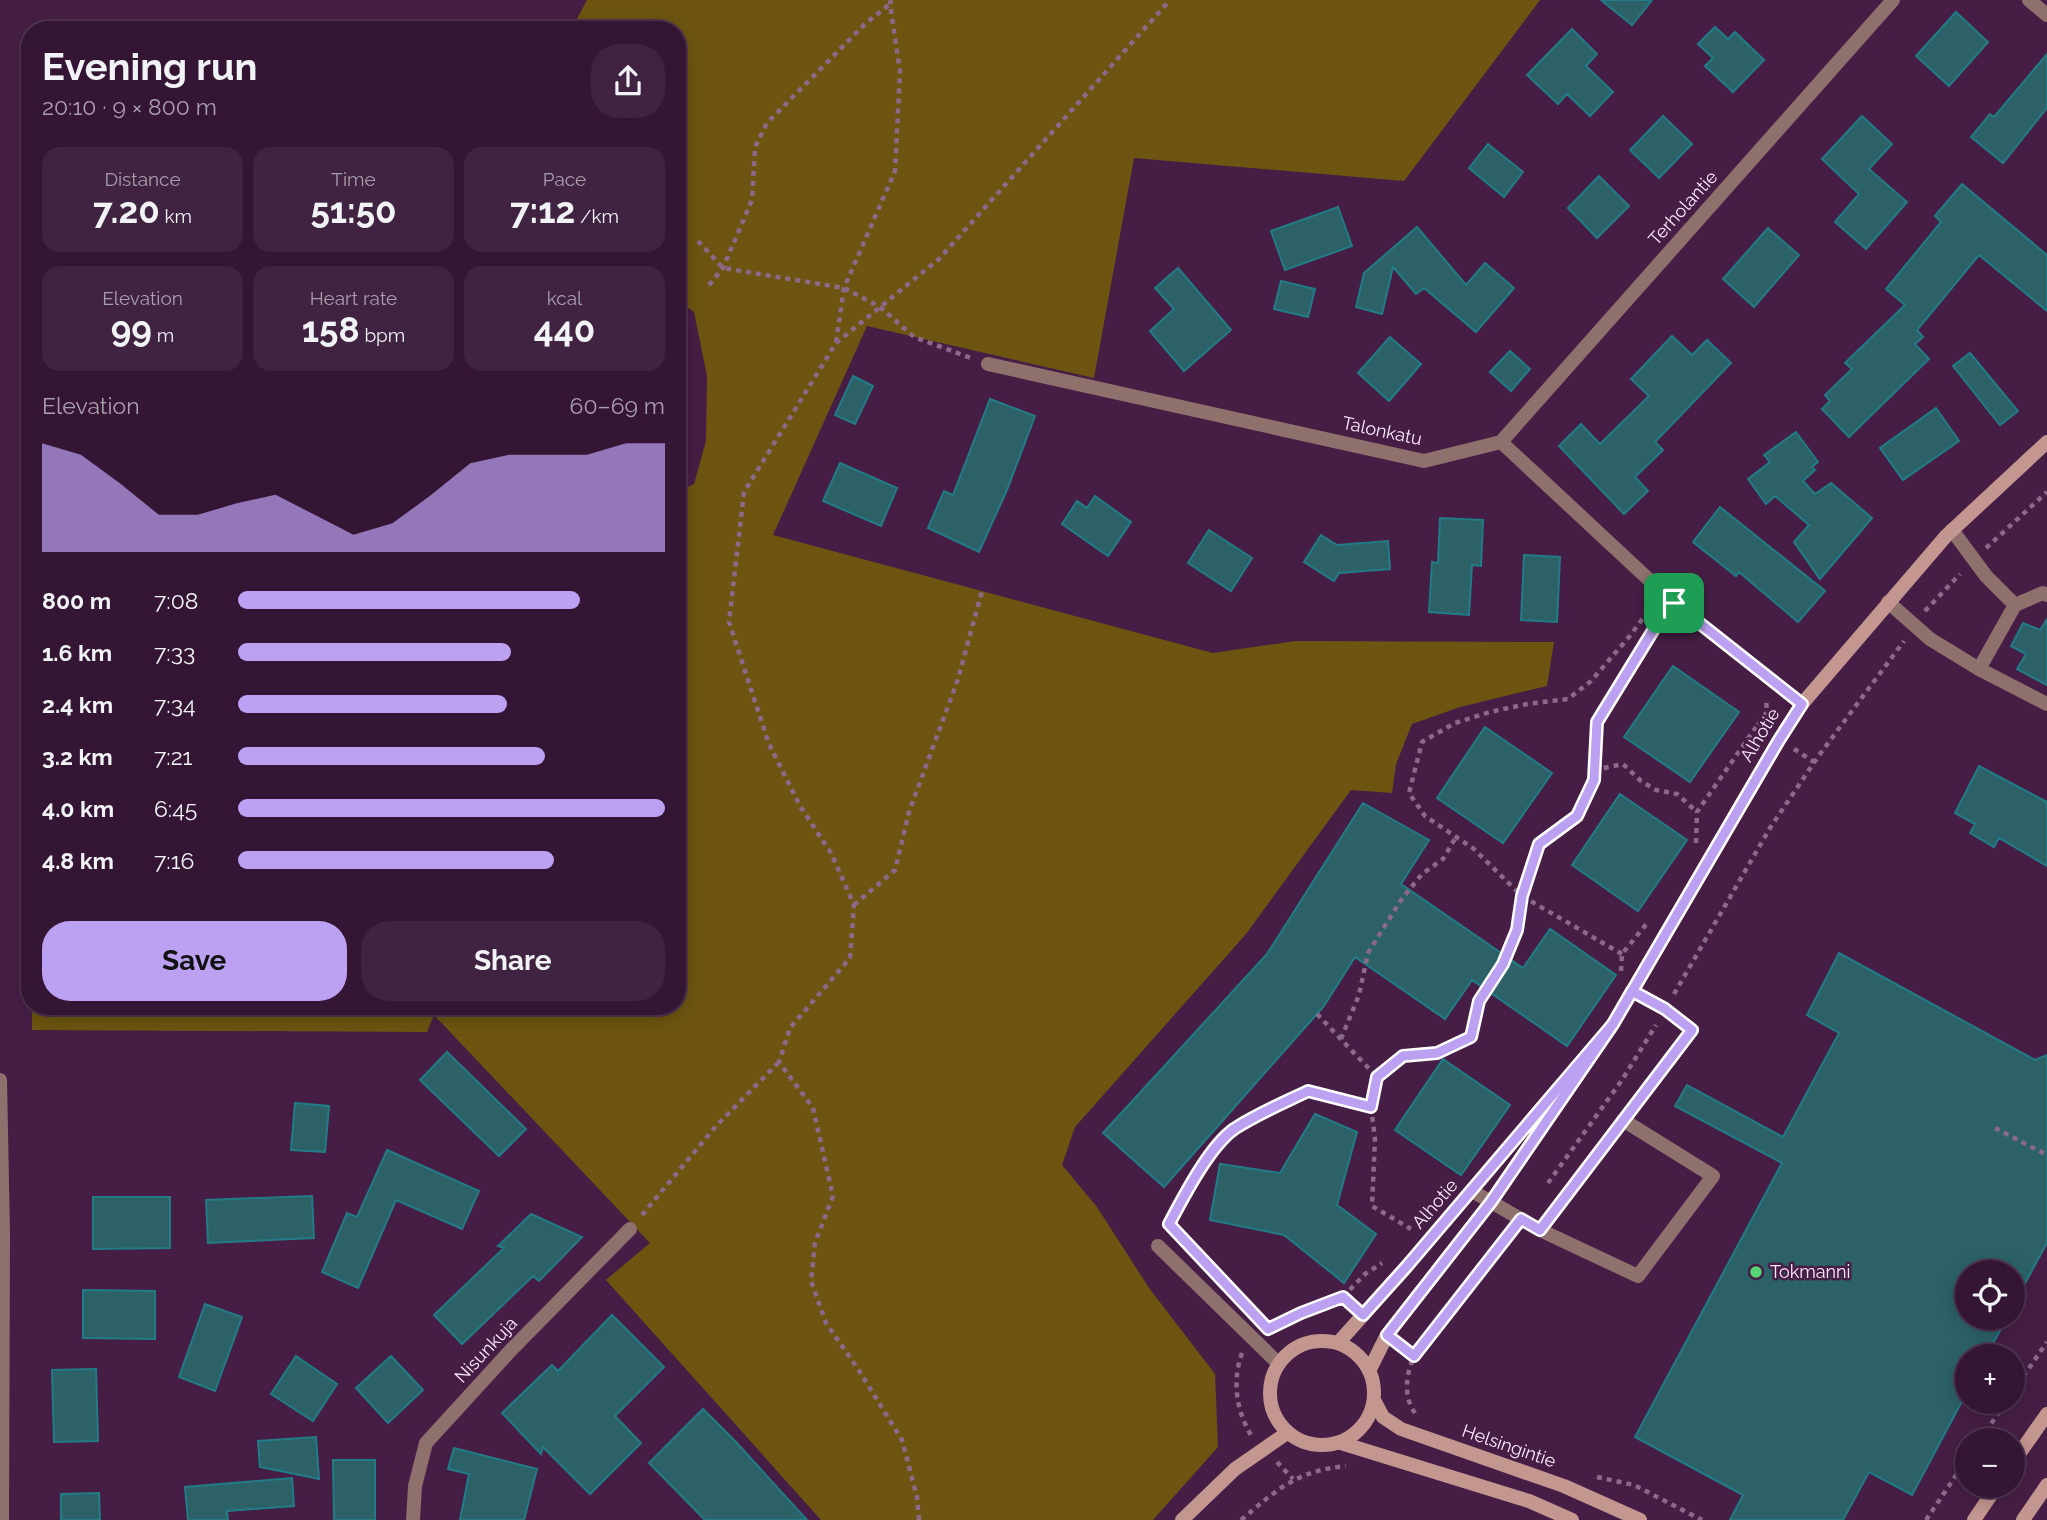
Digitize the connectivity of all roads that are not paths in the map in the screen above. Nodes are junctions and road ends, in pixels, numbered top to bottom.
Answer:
1 (1893, 0) edge
2 (2029, 0) edge
3 (2047, 15) edge
4 (988, 364) road end
5 (1501, 442) junction
6 (2047, 442) edge
7 (1952, 530) junction
8 (2047, 595) edge
9 (1888, 602) junction
10 (2015, 605) junction
11 (1979, 669) junction
12 (1802, 704) junction
13 (2047, 704) edge
14 (1632, 991) junction
15 (1613, 1024) junction
16 (0, 1080) edge
17 (1623, 1120) junction
18 (1472, 1191) junction
19 (1491, 1202) junction
20 (630, 1229) road end
21 (1540, 1230) junction
22 (1157, 1246) dead end
23 (1338, 1343) junction
24 (1278, 1363) junction
25 (1369, 1371) junction
26 (1374, 1399) junction
27 (2047, 1414) edge
28 (1287, 1433) junction
29 (1341, 1443) junction
30 (2025, 1445) edge
31 (2047, 1485) edge
32 (1989, 1498) edge
33 (2, 1520) edge
34 (413, 1520) edge
35 (1182, 1520) edge
36 (1572, 1520) edge
37 (1640, 1520) edge
38 (1974, 1520) edge
39 (2023, 1520) edge

1 - 5 street, Terholantie
2 - 3 street
4 - 5 street, Talonkatu
5 - 12 street
6 - 7 street, Alhotie
7 - 9 street, Alhotie
7 - 10 street
8 - 10 street
9 - 11 street
9 - 12 street, Alhotie
10 - 11 street
11 - 13 street
12 - 14 street, Alhotie
14 - 15 street, Alhotie
14 - 17 street
15 - 18 street, Alhotie
15 - 19 street, Alhotie
16 - 33 street
17 - 21 street
17 - 21 street
18 - 19 street
18 - 23 street, Alhotie
19 - 21 street
19 - 25 street, Alhotie
20 - 34 street, Nisunkuja
22 - 24 street
23 - 24 street
23 - 25 street
24 - 28 street
25 - 26 street
26 - 29 street
26 - 37 street, Helsingintie
27 - 30 street
28 - 29 street
28 - 35 street
29 - 36 street
31 - 39 street
32 - 38 street

